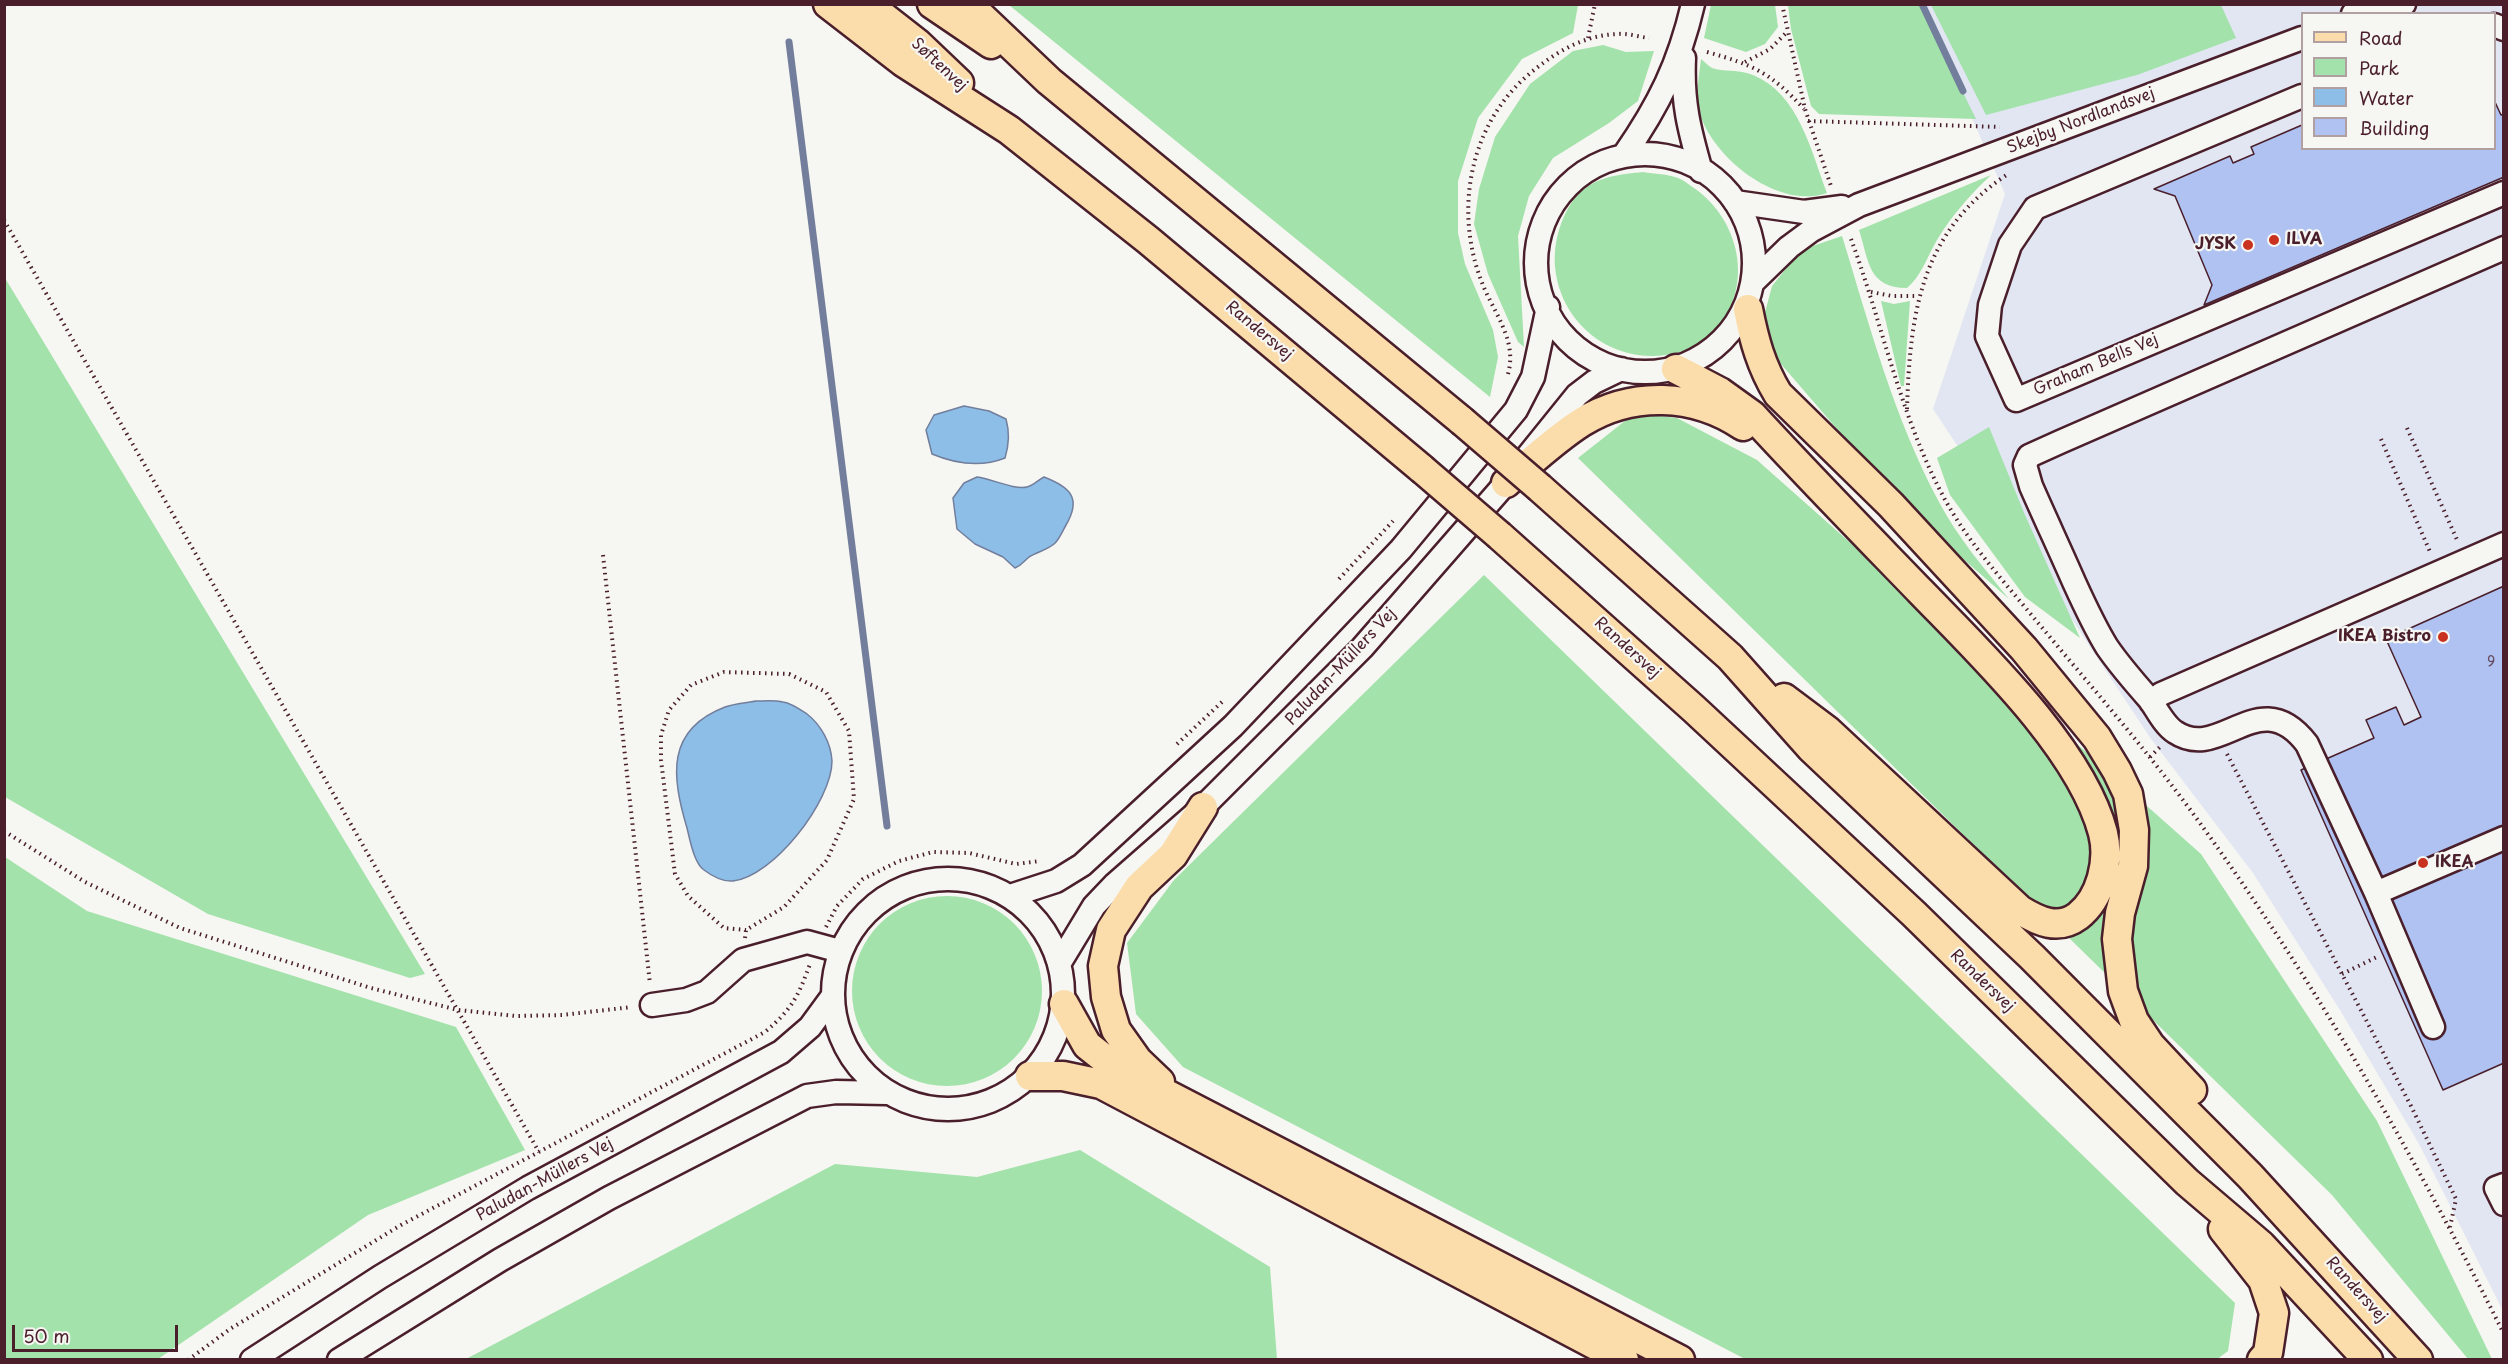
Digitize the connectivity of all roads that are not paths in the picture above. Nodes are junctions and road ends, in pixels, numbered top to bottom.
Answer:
1 (828, 4) edge
2 (867, 4) edge
3 (932, 4) edge
4 (968, 4) edge
5 (1693, 4) edge
6 (2370, 4) edge
7 (2404, 4) edge
8 (2356, 12) edge
9 (2388, 12) edge
10 (1685, 38) junction
11 (2301, 38) edge
12 (1048, 81) junction
13 (2301, 96) edge
14 (1009, 130) junction
15 (1624, 154) junction
16 (1701, 171) junction
17 (2504, 193) edge
18 (1735, 202) junction
19 (1859, 205) junction
20 (2504, 248) edge
21 (1750, 296) junction
22 (1548, 307) junction
23 (1621, 369) junction
24 (1676, 369) junction
25 (1792, 459) junction
26 (1506, 483) junction
27 (2504, 544) edge
28 (1730, 657) junction
29 (2151, 702) junction
30 (1203, 807) junction
31 (2504, 838) edge
32 (2376, 893) junction
33 (1010, 896) junction
34 (840, 951) junction
35 (1059, 964) junction
36 (832, 997) junction
37 (1064, 1004) junction
38 (652, 1005) road end
39 (2433, 1027) dead end
40 (1030, 1076) junction
41 (887, 1093) junction
42 (1182, 1101) junction
43 (2187, 1182) junction
44 (2504, 1185) edge
45 (2504, 1204) edge
46 (2303, 1233) junction
47 (252, 1359) edge
48 (339, 1359) edge
49 (1624, 1359) edge
50 (1680, 1359) edge
51 (2262, 1359) edge
52 (2368, 1359) edge
53 (2418, 1359) edge

1 - 14 main road, Randersvej
2 - 14 main road, Søftenvej
3 - 12 main road
4 - 12 main road, Randersvej
5 - 10 street
6 - 8 street
7 - 9 street
10 - 15 street
10 - 16 street
11 - 19 street, Skejby Nordlandsvej
12 - 28 main road, Randersvej, bridge
13 - 17 street, Graham Bells Vej
14 - 43 main road, Randersvej, bridge
15 - 16 street
15 - 22 street
16 - 18 street
18 - 19 street, Skejby Nordlandsvej
18 - 21 street
19 - 21 street, Skejby Nordlandsvej
20 - 29 street
21 - 24 street, Skejby Nordlandsvej
21 - 46 main road
22 - 23 street
22 - 33 street
23 - 24 street, Skejby Nordlandsvej
23 - 26 street, Paludan-Müllers Vej
24 - 25 main road
25 - 26 main road
25 - 28 main road
26 - 30 street, Paludan-Müllers Vej
27 - 29 street
28 - 46 main road, Randersvej
29 - 32 street
30 - 35 street, Paludan-Müllers Vej
30 - 42 main road
31 - 32 street
32 - 39 street
33 - 34 street
33 - 35 street
34 - 36 street
34 - 38 street
35 - 37 street
36 - 41 street
36 - 47 street, Paludan-Müllers Vej
37 - 40 street
37 - 42 main road
40 - 41 street
40 - 49 main road
41 - 48 street
42 - 50 main road
43 - 51 main road
43 - 52 main road, Randersvej
44 - 45 street
46 - 53 main road, Randersvej

